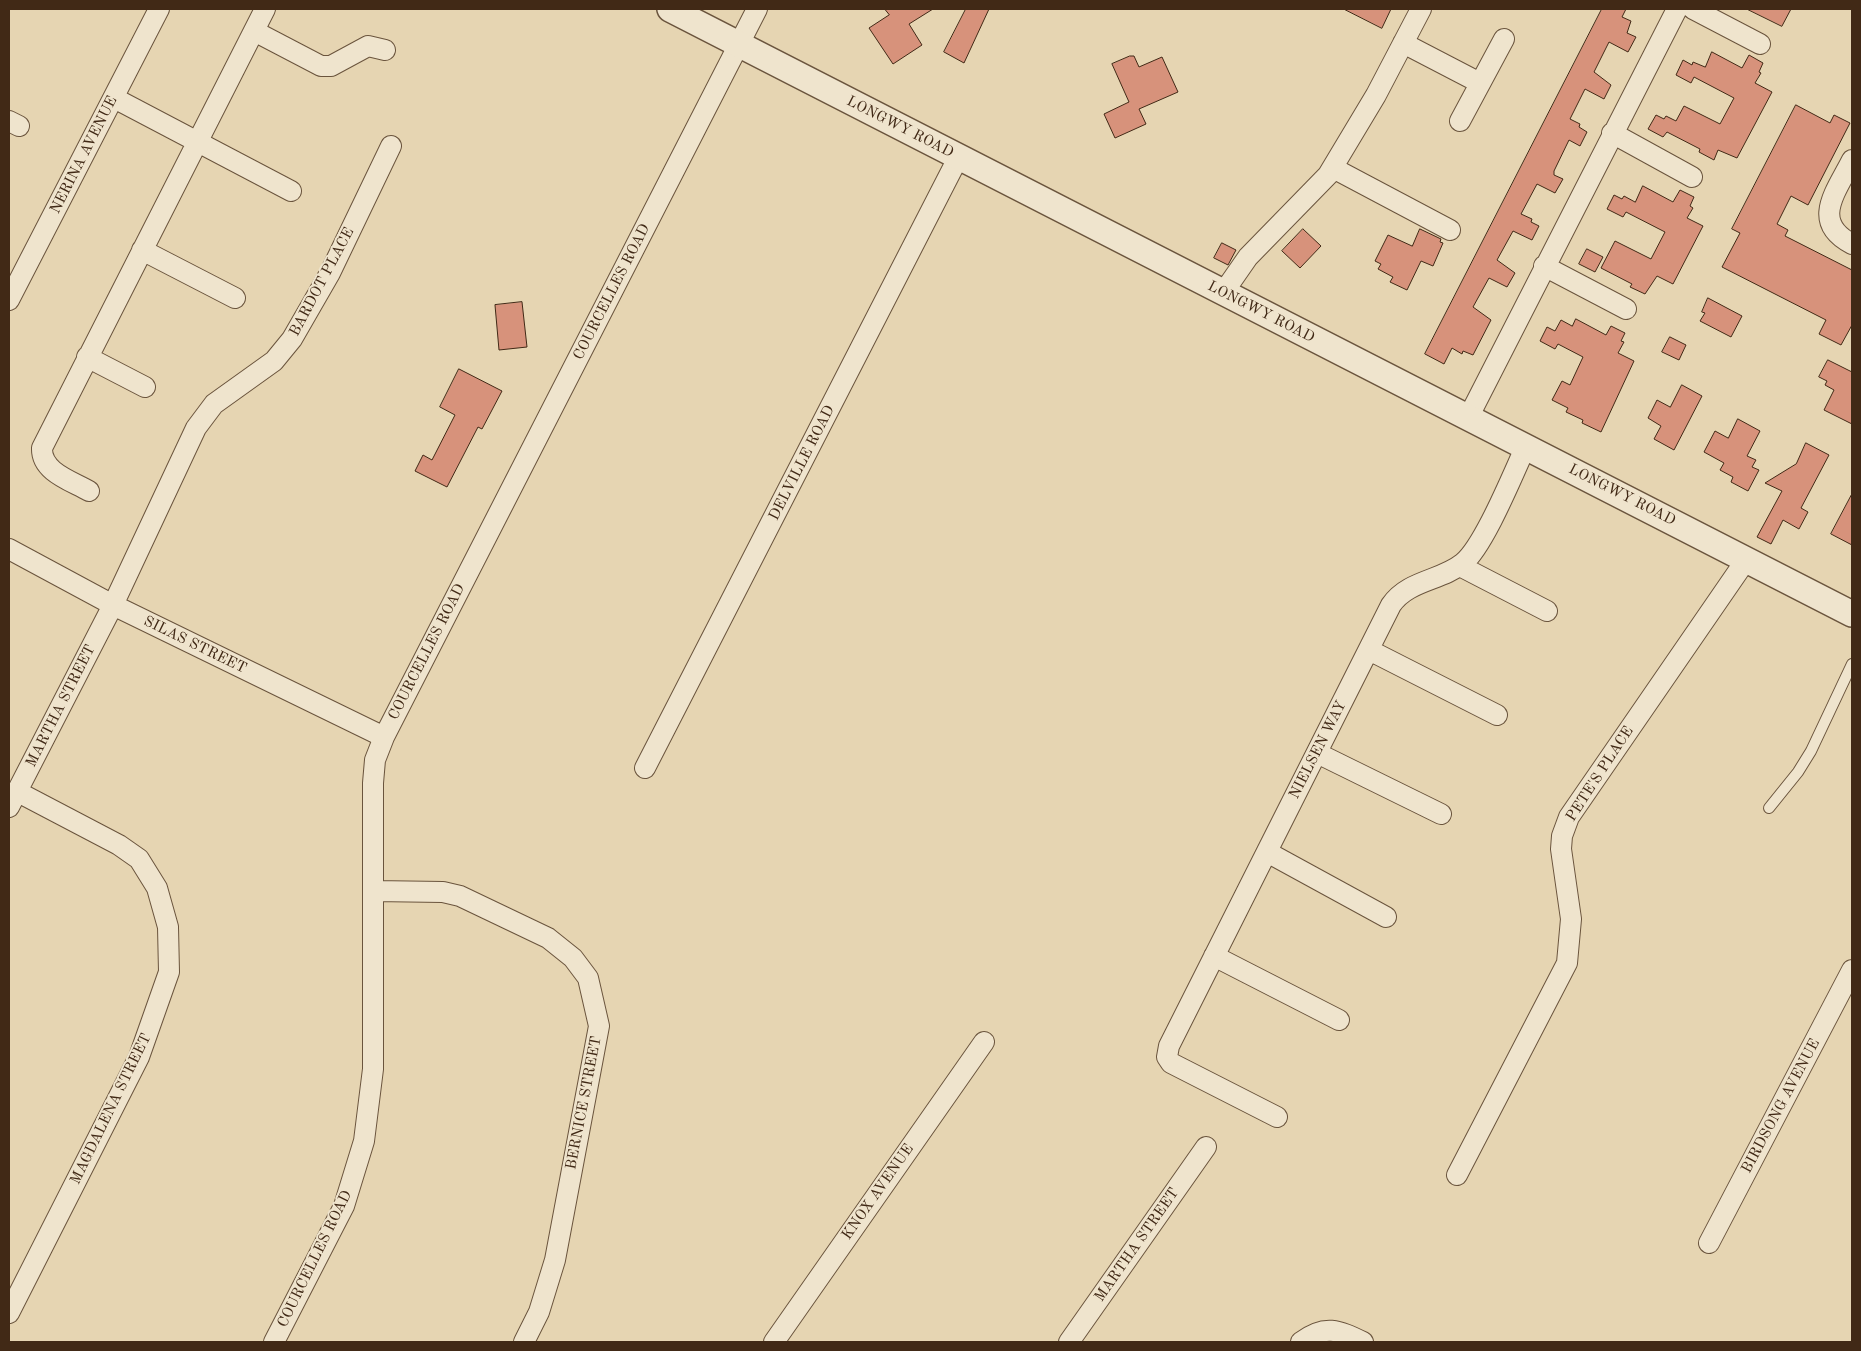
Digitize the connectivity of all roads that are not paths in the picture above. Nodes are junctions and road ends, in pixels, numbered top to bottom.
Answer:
1 (159, 9) edge
2 (265, 9) edge
3 (670, 9) edge
4 (757, 9) edge
5 (1421, 9) edge
6 (1677, 9) edge
7 (1693, 9) edge
8 (254, 32) junction
9 (1504, 39) dead end
10 (1403, 43) junction
11 (739, 44) junction
12 (1760, 44) dead end
13 (385, 50) dead end
14 (1480, 83) junction
15 (114, 98) junction
16 (1460, 122) dead end
17 (1612, 133) junction
18 (197, 142) junction
19 (391, 146) dead end
20 (958, 158) junction
21 (1852, 160) edge
22 (1333, 168) junction
23 (1692, 177) dead end
24 (291, 191) dead end
25 (1450, 230) dead end
26 (1852, 244) edge
27 (142, 250) junction
28 (1544, 266) junction
29 (1223, 293) junction
30 (236, 298) dead end
31 (9, 300) edge
32 (1626, 310) dead end
33 (87, 357) junction
34 (145, 387) dead end
35 (1468, 418) junction
36 (1526, 446) junction
37 (89, 491) dead end
38 (9, 548) edge
39 (1746, 560) junction
40 (1460, 566) junction
41 (113, 605) junction
42 (1547, 611) dead end
43 (1852, 614) edge
44 (1369, 650) junction
45 (1852, 664) edge
46 (1497, 715) dead end
47 (384, 737) junction
48 (1317, 753) junction
49 (645, 768) dead end
50 (13, 799) edge
51 (1769, 808) dead end
52 (1441, 814) dead end
53 (1266, 852) junction
54 (374, 892) junction
55 (1386, 917) dead end
56 (1214, 956) junction
57 (1852, 970) edge
58 (1339, 1020) dead end
59 (984, 1042) dead end
60 (1277, 1117) dead end
61 (1206, 1147) dead end
62 (1457, 1175) dead end
63 (1709, 1243) dead end
64 (9, 1313) edge
65 (274, 1342) edge
66 (524, 1342) edge
67 (774, 1342) edge
68 (1069, 1342) edge
69 (1301, 1342) edge
70 (1363, 1342) edge

1 - 15 street, NERINA AVENUE
2 - 8 street
3 - 11 street, LONGWY ROAD
4 - 11 street, COURCELLES ROAD
5 - 10 street
6 - 17 street
7 - 12 street
8 - 13 street
8 - 18 street
9 - 14 street
10 - 14 street
10 - 22 street
11 - 20 street, LONGWY ROAD
11 - 47 street, COURCELLES ROAD
14 - 16 street
15 - 18 street
15 - 31 street, NERINA AVENUE
17 - 23 street
17 - 28 street
18 - 24 street
18 - 27 street
19 - 41 street, BARDOT PLACE
20 - 29 street, LONGWY ROAD
20 - 49 street, DELVILLE ROAD
21 - 26 street
22 - 25 street
22 - 29 street
27 - 30 street
27 - 33 street
28 - 32 street
28 - 35 street
29 - 35 street, LONGWY ROAD
33 - 34 street
33 - 37 street
35 - 36 street, LONGWY ROAD
36 - 39 street, LONGWY ROAD
36 - 40 street, NIELSEN WAY
38 - 41 street, SILAS STREET
39 - 43 street, LONGWY ROAD
39 - 62 street, PETE'S PLACE
40 - 42 street
40 - 44 street, NIELSEN WAY
41 - 47 street, SILAS STREET
41 - 50 street, MARTHA STREET
44 - 46 street
44 - 48 street, NIELSEN WAY
45 - 51 lane
47 - 54 street, COURCELLES ROAD
48 - 52 street
48 - 53 street, NIELSEN WAY
50 - 64 street, MAGDALENA STREET
53 - 55 street
53 - 56 street, NIELSEN WAY
54 - 65 street, COURCELLES ROAD
54 - 66 street, BERNICE STREET
56 - 58 street
56 - 60 street, NIELSEN WAY
57 - 63 street, BIRDSONG AVENUE
59 - 67 street, KNOX AVENUE
61 - 68 street, MARTHA STREET
69 - 70 street

